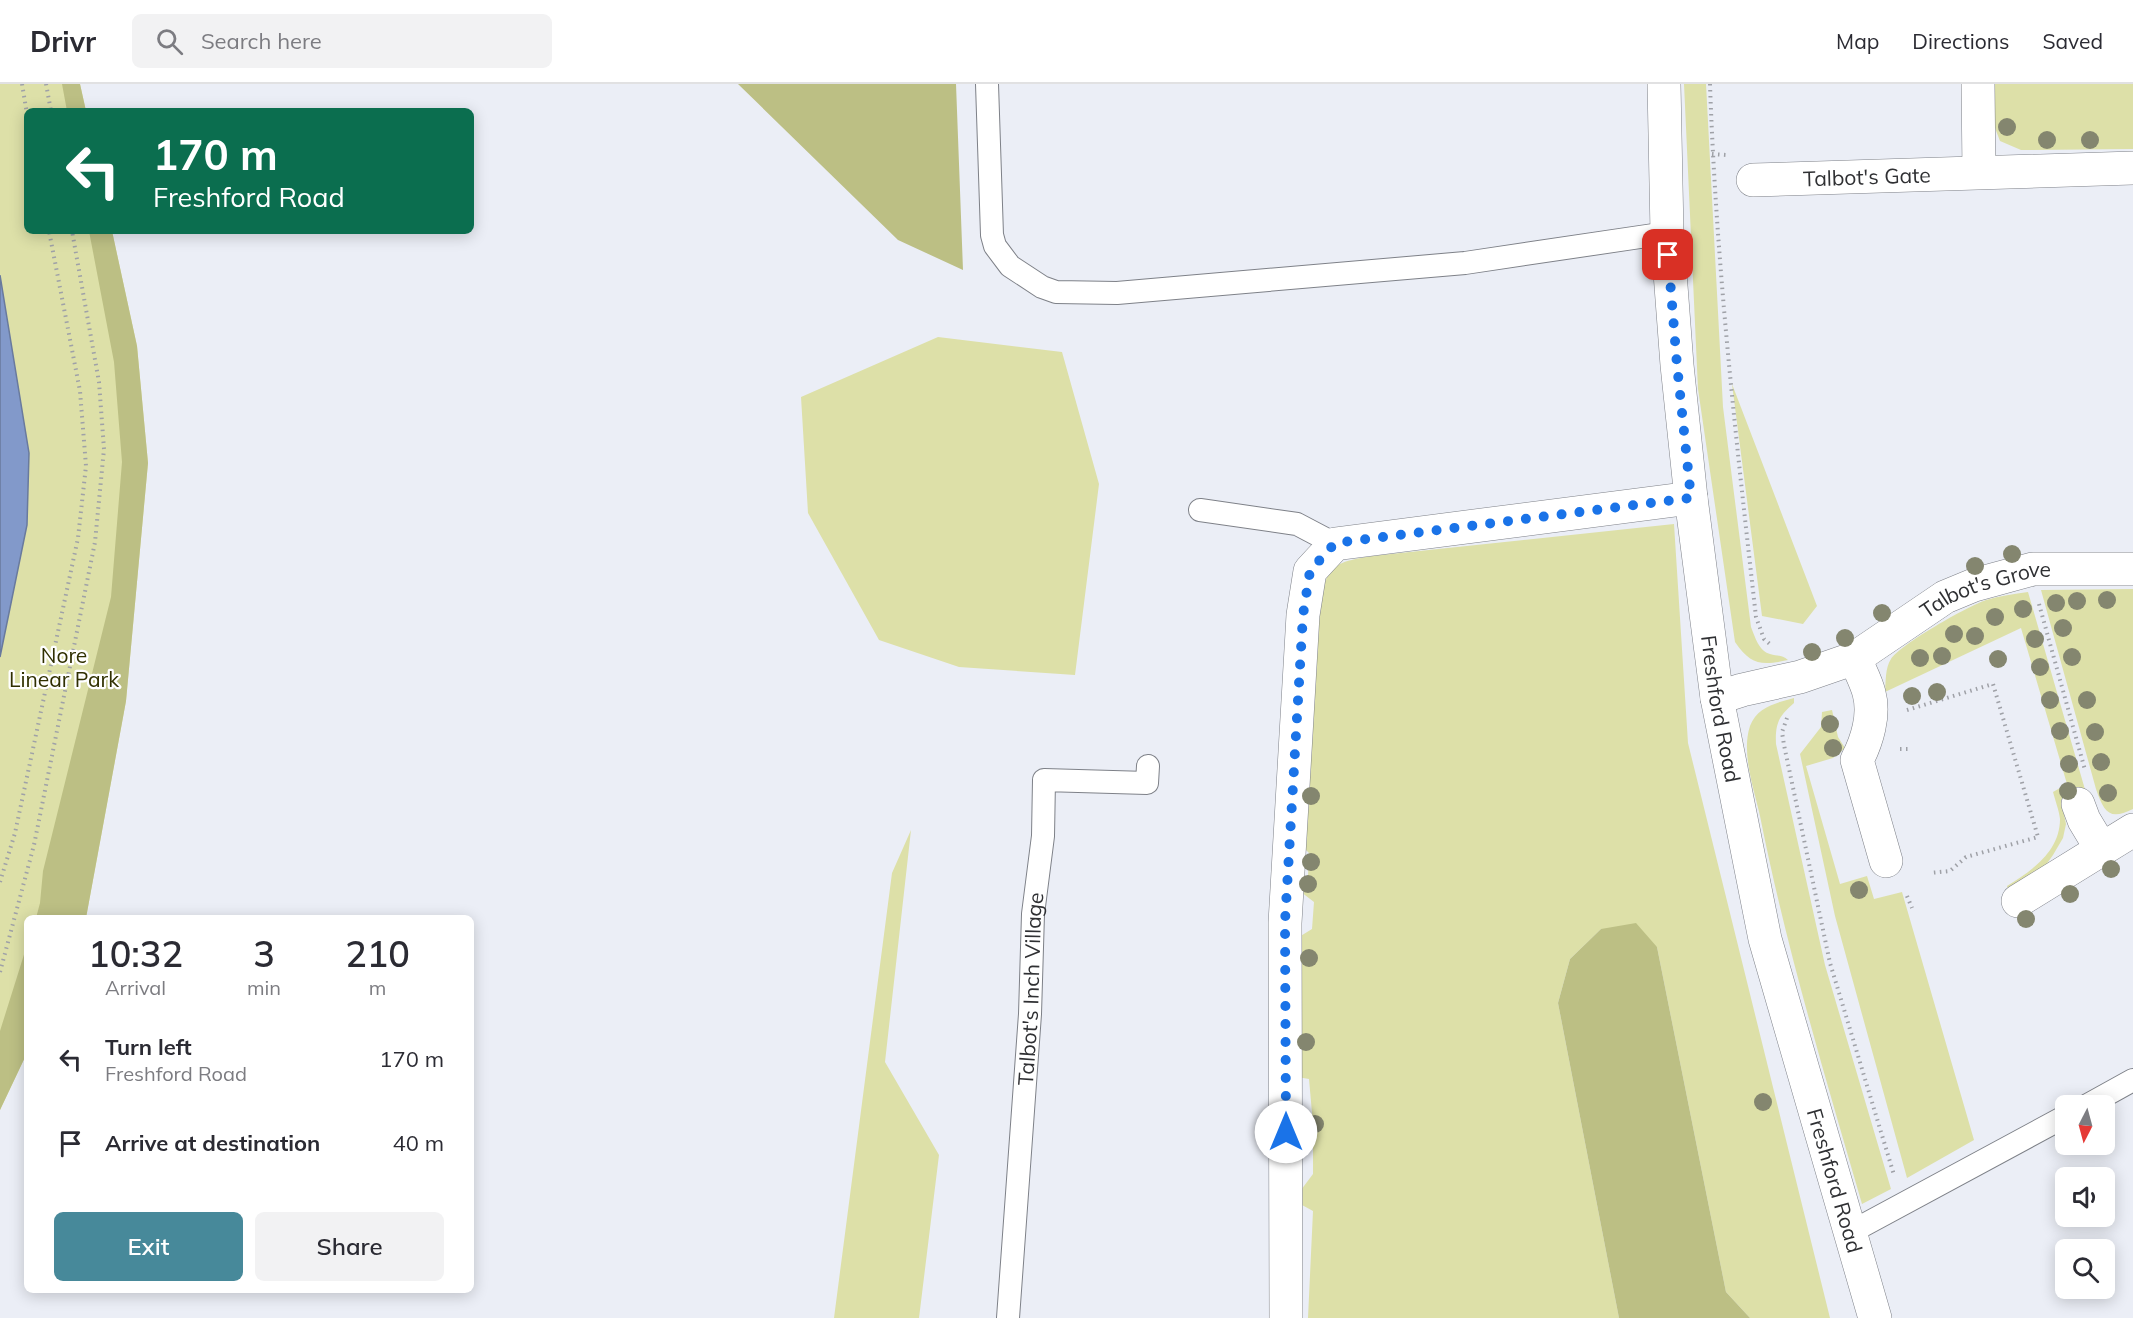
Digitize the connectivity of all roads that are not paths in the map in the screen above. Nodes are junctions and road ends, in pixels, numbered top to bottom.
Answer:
1 (987, 84) edge
2 (1664, 84) edge
3 (1978, 84) edge
4 (2133, 168) edge
5 (1979, 172) junction
6 (1754, 180) dead end
7 (1667, 233) junction
8 (1691, 498) junction
9 (1200, 510) dead end
10 (1335, 543) junction
11 (2133, 569) edge
12 (1855, 658) junction
13 (1718, 698) junction
14 (1148, 766) dead end
15 (2083, 791) road end
16 (2133, 830) edge
17 (2102, 850) junction
18 (1886, 861) dead end
19 (2018, 901) dead end
20 (2133, 1080) edge
21 (2105, 1095) edge
22 (2055, 1122) edge
23 (1851, 1232) junction
24 (1008, 1318) edge
25 (1286, 1318) edge
26 (1875, 1318) edge

1 - 7 lane
2 - 7 street, Freshford Road
3 - 5 street
4 - 5 street, Talbot's Gate
5 - 6 street, Talbot's Gate
7 - 8 street, Freshford Road
8 - 10 street
8 - 13 street, Freshford Road
9 - 10 lane
10 - 25 street
11 - 12 street, Talbot's Grove
12 - 13 street, Talbot's Grove
12 - 18 street
13 - 23 street, Freshford Road
14 - 24 lane, Talbot's Inch Village
15 - 17 street
16 - 17 street
17 - 19 street
20 - 21 lane
22 - 23 lane
23 - 26 street, Freshford Road

